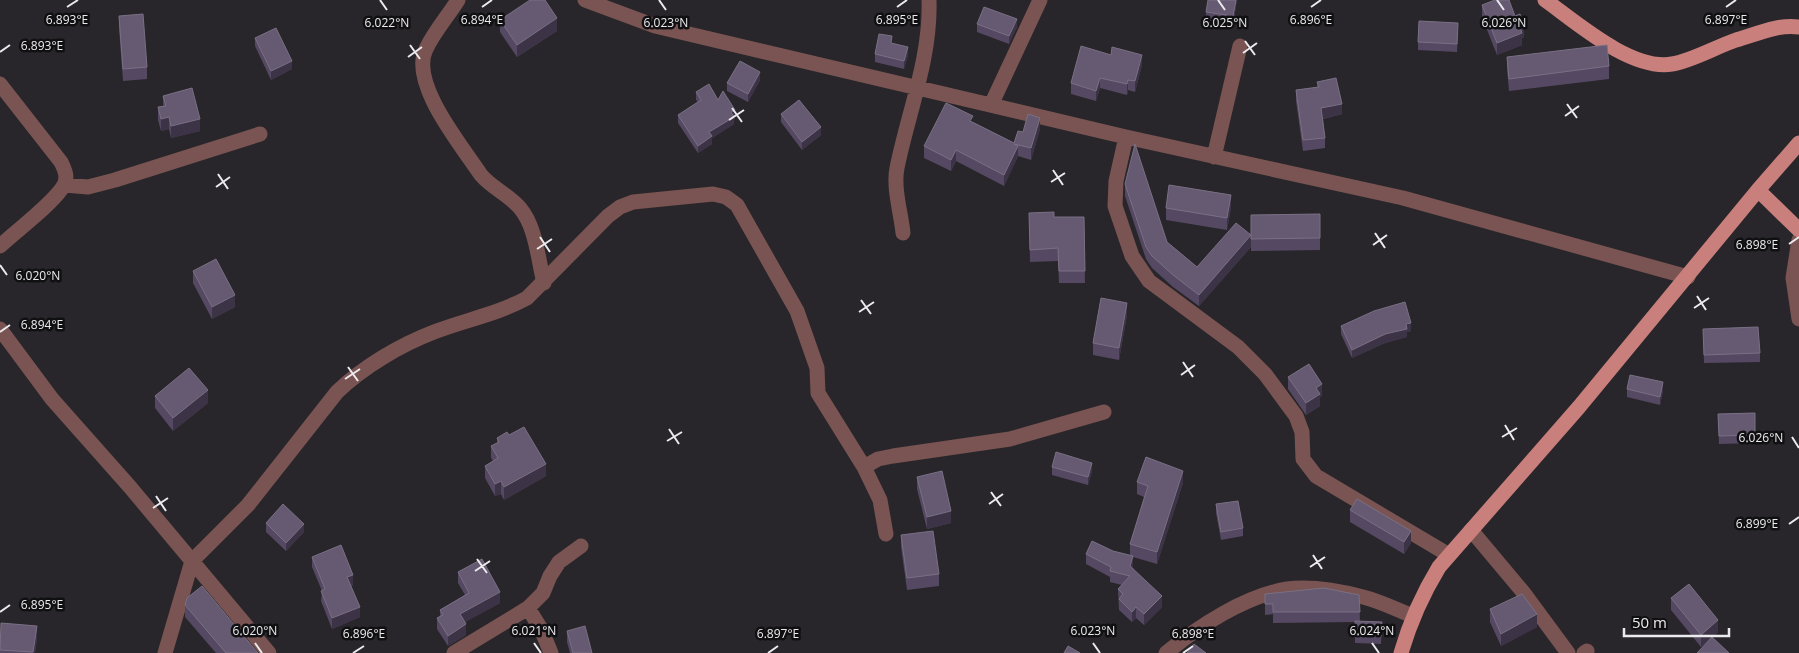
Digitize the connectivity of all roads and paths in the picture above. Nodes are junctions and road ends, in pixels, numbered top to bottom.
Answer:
1 (458, 0) edge
2 (585, 0) edge
3 (929, 0) edge
4 (1040, 0) edge
5 (1545, 0) edge
6 (1799, 26) edge
7 (1240, 46) dead end
8 (0, 84) edge
9 (918, 88) junction
10 (991, 105) junction
11 (260, 134) dead end
12 (1126, 138) junction
13 (1799, 143) edge
14 (1214, 157) junction
15 (64, 185) junction
16 (1758, 190) junction
17 (1799, 230) edge
18 (903, 233) dead end
19 (1799, 240) edge
20 (0, 246) edge
21 (1688, 277) junction
22 (544, 283) junction
23 (1799, 318) edge
24 (0, 329) edge
25 (1104, 412) dead end
26 (864, 467) junction
27 (1471, 530) junction
28 (886, 534) dead end
29 (581, 546) dead end
30 (1449, 555) junction
31 (192, 561) junction
32 (528, 608) junction
33 (1413, 616) junction
34 (165, 653) edge
35 (269, 653) edge
36 (454, 653) edge
37 (551, 653) edge
38 (1166, 653) edge
39 (1402, 653) edge
40 (1568, 653) edge

1 - 22 street
2 - 9 street
3 - 9 street
4 - 10 street
5 - 6 main road
7 - 14 street
8 - 15 street
9 - 10 street
9 - 18 street
10 - 12 street
11 - 15 street
12 - 14 street
12 - 30 street
13 - 16 main road
14 - 21 street
15 - 20 street
16 - 17 main road
16 - 21 main road
19 - 23 street
21 - 27 main road
22 - 26 street
22 - 31 street
24 - 31 street
25 - 26 street
26 - 28 street
27 - 30 main road
27 - 40 street
29 - 32 street
30 - 33 main road
31 - 34 street
31 - 35 street
32 - 36 street
32 - 37 street
33 - 38 street
33 - 39 main road

